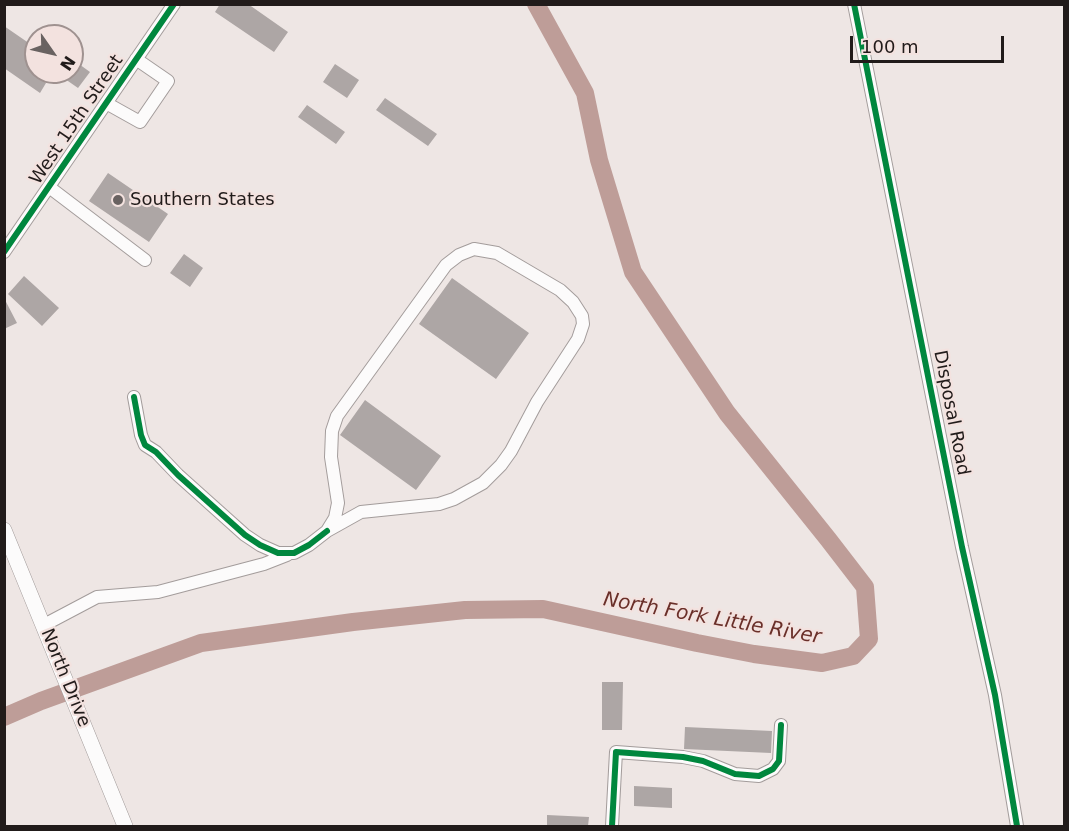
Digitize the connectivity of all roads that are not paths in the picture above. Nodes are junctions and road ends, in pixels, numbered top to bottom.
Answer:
1 (174, 4) edge
2 (854, 4) edge
3 (136, 59) junction
4 (106, 103) junction
5 (49, 187) junction
6 (4, 252) edge
7 (145, 260) dead end
8 (134, 397) dead end
9 (4, 530) edge
10 (327, 531) junction
11 (294, 553) junction
12 (44, 624) junction
13 (781, 725) dead end
14 (125, 826) edge
15 (612, 826) edge
16 (1017, 826) edge

1 - 3 street, West 15th Street
2 - 16 street, Disposal Road
3 - 4 street, West 15th Street
3 - 4 street
4 - 5 street, West 15th Street
5 - 6 street, West 15th Street
5 - 7 street
8 - 11 street
9 - 12 main road, North Drive
10 - 10 street
10 - 11 street
11 - 12 street
12 - 14 main road, North Drive
13 - 15 street

